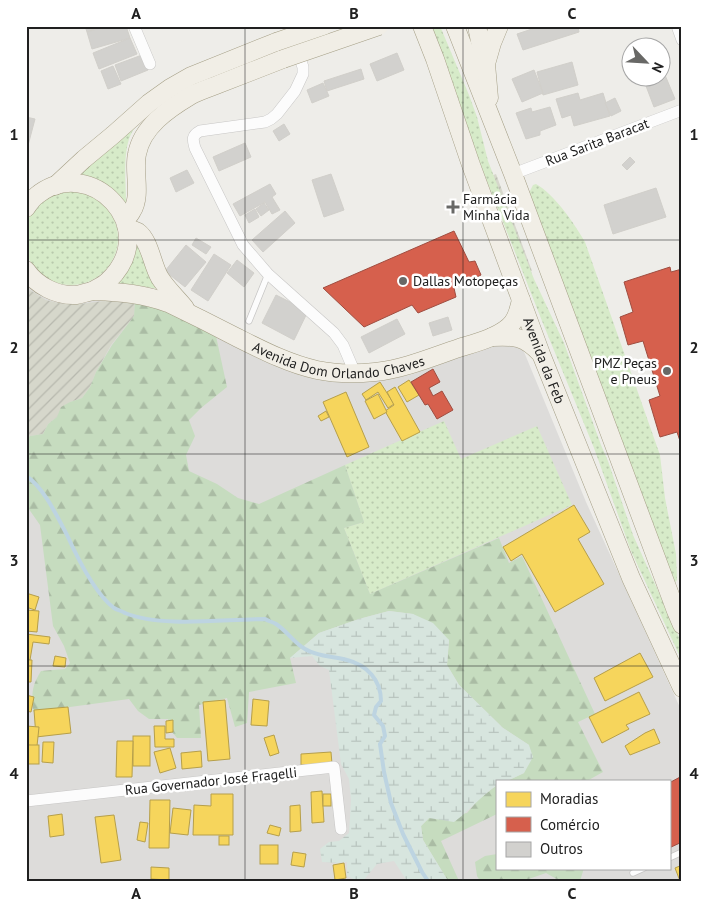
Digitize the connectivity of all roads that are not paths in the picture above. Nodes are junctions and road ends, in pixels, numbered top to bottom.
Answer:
1 (134, 26) edge
2 (288, 26) edge
3 (324, 26) edge
4 (379, 26) edge
5 (422, 26) edge
6 (455, 26) edge
7 (477, 26) edge
8 (499, 26) edge
9 (677, 26) edge
10 (682, 40) edge
11 (150, 64) dead end
12 (487, 82) junction
13 (682, 110) edge
14 (492, 118) junction
15 (513, 174) junction
16 (55, 186) junction
17 (26, 208) edge
18 (126, 224) junction
19 (26, 270) edge
20 (268, 274) junction
21 (92, 291) junction
22 (521, 300) junction
23 (190, 314) junction
24 (249, 321) dead end
25 (491, 337) junction
26 (541, 354) junction
27 (355, 373) junction
28 (681, 622) edge
29 (682, 688) edge
30 (26, 801) edge
31 (341, 829) dead end
32 (682, 852) edge
33 (670, 858) edge
34 (640, 870) edge
35 (633, 873) dead end

1 - 11 street
2 - 20 street
3 - 16 main road, Avenida Dom Orlando Chaves, bridge
4 - 18 main road, Avenida Dom Orlando Chaves, bridge
5 - 22 main road, Avenida da Feb
6 - 14 main road
7 - 12 main road
8 - 12 main road
9 - 10 street
12 - 14 main road
13 - 15 street, Rua Sarita Baracat
14 - 15 main road
15 - 28 main road
16 - 17 main road, Avenida Dom Orlando Chaves
16 - 18 main road, Avenida Dom Orlando Chaves
18 - 21 main road, Avenida Dom Orlando Chaves
18 - 23 main road, Avenida Dom Orlando Chaves
19 - 21 main road, Avenida Dom Orlando Chaves
20 - 24 lane
20 - 27 street
21 - 23 main road, Avenida Dom Orlando Chaves
22 - 25 main road
22 - 26 main road, Avenida da Feb
23 - 27 main road, Avenida Dom Orlando Chaves
25 - 26 main road
25 - 27 main road, Avenida Dom Orlando Chaves
26 - 29 main road, Avenida da Feb
30 - 31 street, Rua Governador José Fragelli
32 - 33 lane
34 - 35 lane

